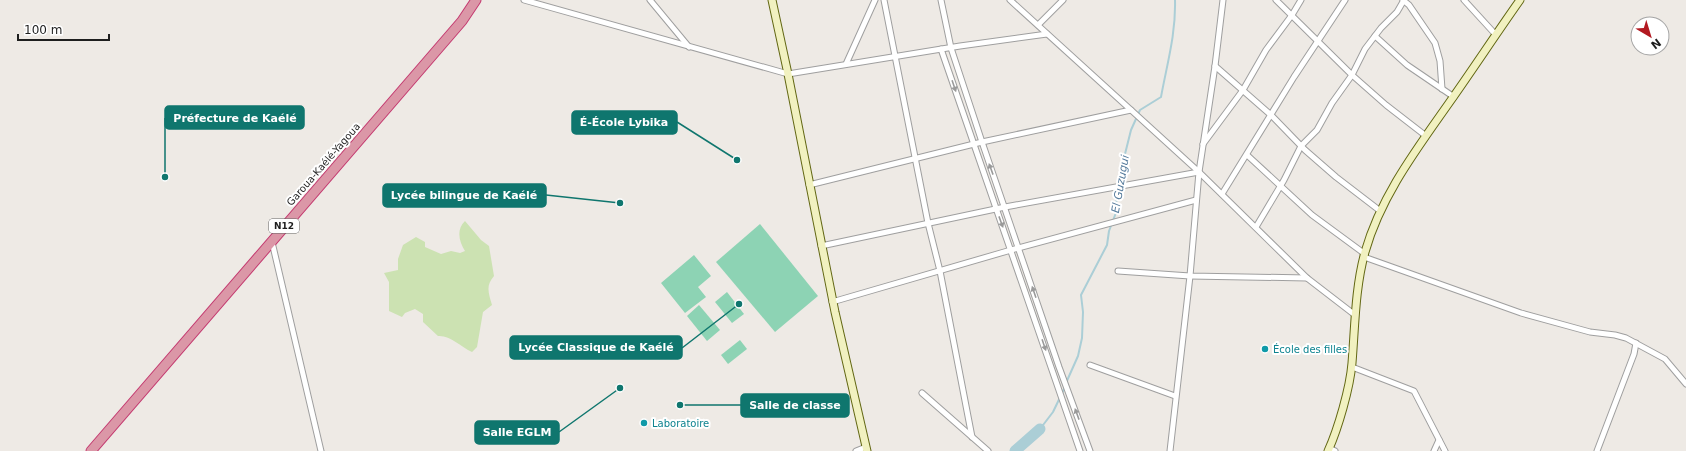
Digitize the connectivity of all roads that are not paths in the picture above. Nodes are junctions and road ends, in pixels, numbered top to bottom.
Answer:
1 (476, 0) edge
2 (524, 0) edge
3 (650, 0) edge
4 (772, 0) edge
5 (875, 0) edge
6 (884, 0) edge
7 (941, 0) edge
8 (1010, 0) edge
9 (1063, 0) edge
10 (1223, 0) edge
11 (1276, 0) edge
12 (1301, 0) edge
13 (1345, 0) edge
14 (1404, 0) edge
15 (1464, 0) edge
16 (1520, 0) edge
17 (1292, 15) junction
18 (1038, 25) junction
19 (1046, 34) junction
20 (1496, 35) junction
21 (1375, 36) junction
22 (1318, 42) junction
23 (689, 47) junction
24 (951, 48) junction
25 (941, 49) junction
26 (894, 57) junction
27 (846, 64) junction
28 (1215, 66) junction
29 (788, 74) junction
30 (1352, 75) junction
31 (1442, 89) junction
32 (1243, 90) junction
33 (1454, 96) junction
34 (1130, 110) junction
35 (1270, 115) junction
36 (1426, 136) junction
37 (982, 142) junction
38 (974, 145) junction
39 (1203, 145) junction
40 (1301, 146) junction
41 (1247, 155) junction
42 (915, 159) junction
43 (1199, 172) junction
44 (809, 185) junction
45 (1280, 186) junction
46 (1222, 194) junction
47 (1196, 200) junction
48 (1005, 207) junction
49 (996, 210) junction
50 (1379, 210) junction
51 (928, 224) junction
52 (1256, 227) junction
53 (272, 240) junction
54 (821, 246) junction
55 (1019, 248) junction
56 (1011, 250) junction
57 (1364, 256) junction
58 (940, 271) junction
59 (1118, 271) dead end
60 (1190, 276) junction
61 (1307, 278) junction
62 (832, 302) junction
63 (1355, 315) junction
64 (1636, 343) junction
65 (1090, 365) dead end
66 (1352, 367) junction
67 (1686, 384) edge
68 (922, 393) dead end
69 (1175, 396) junction
70 (972, 436) junction
71 (1439, 440) junction
72 (866, 449) edge
73 (1331, 450) edge
74 (91, 451) edge
75 (321, 451) edge
76 (856, 451) edge
77 (988, 451) edge
78 (1080, 451) edge
79 (1090, 451) edge
80 (1170, 451) edge
81 (1434, 451) edge
82 (1445, 451) edge
83 (1597, 451) edge

1 - 53 highway, Garoua-Kaélé-Yagoua / N12
2 - 23 street
3 - 23 street
4 - 29 street
5 - 27 street
6 - 26 street
7 - 24 street
8 - 18 street
9 - 18 street
10 - 28 street
11 - 17 street
12 - 17 street
13 - 22 street
14 - 21 street
14 - 31 street
15 - 20 street
16 - 20 street
17 - 22 street
17 - 32 street
18 - 19 street
19 - 24 street
19 - 34 street
20 - 33 street
21 - 30 street
21 - 31 street
22 - 30 street
22 - 35 street
23 - 29 street
24 - 25 street
24 - 37 street
25 - 26 street
25 -> 38 street
26 - 27 street
26 - 42 street
27 - 29 street
28 - 32 street
28 - 39 street
29 - 44 street
30 - 36 street
30 - 40 street
31 - 33 street
32 - 35 street
32 - 39 street
33 - 36 street
34 - 37 street
34 - 43 street
35 - 40 street
35 - 41 street
36 - 50 street
37 - 38 street
48 -> 37 street
38 - 42 street
38 - 49 street
39 - 43 street
40 - 45 street
40 - 50 street
41 - 45 street
41 - 46 street
42 - 44 street
42 - 51 street
43 - 46 street
43 - 47 street
43 - 48 street
44 - 54 street
45 - 52 street
45 - 57 street
46 - 52 street
47 - 55 street
47 - 60 street
48 - 49 street
48 - 55 street
49 - 51 street
49 -> 56 street
50 - 57 street
51 - 54 street
51 - 58 street
52 - 61 street
53 - 74 highway, Garoua-Kaélé-Yagoua / N12
53 - 75 street
54 - 62 street
55 - 56 street
79 -> 55 street
56 - 58 street
56 -> 78 street
57 - 63 street
57 - 64 street
58 - 62 street
58 - 70 street
59 - 60 street
60 - 61 street
60 - 69 street
61 - 63 street
62 - 72 street
63 - 66 street
64 - 67 street
64 - 83 street
65 - 69 street
66 - 71 street
66 - 73 street
68 - 70 street
69 - 80 street
70 - 77 street
71 - 81 street
71 - 82 street
72 - 76 street

